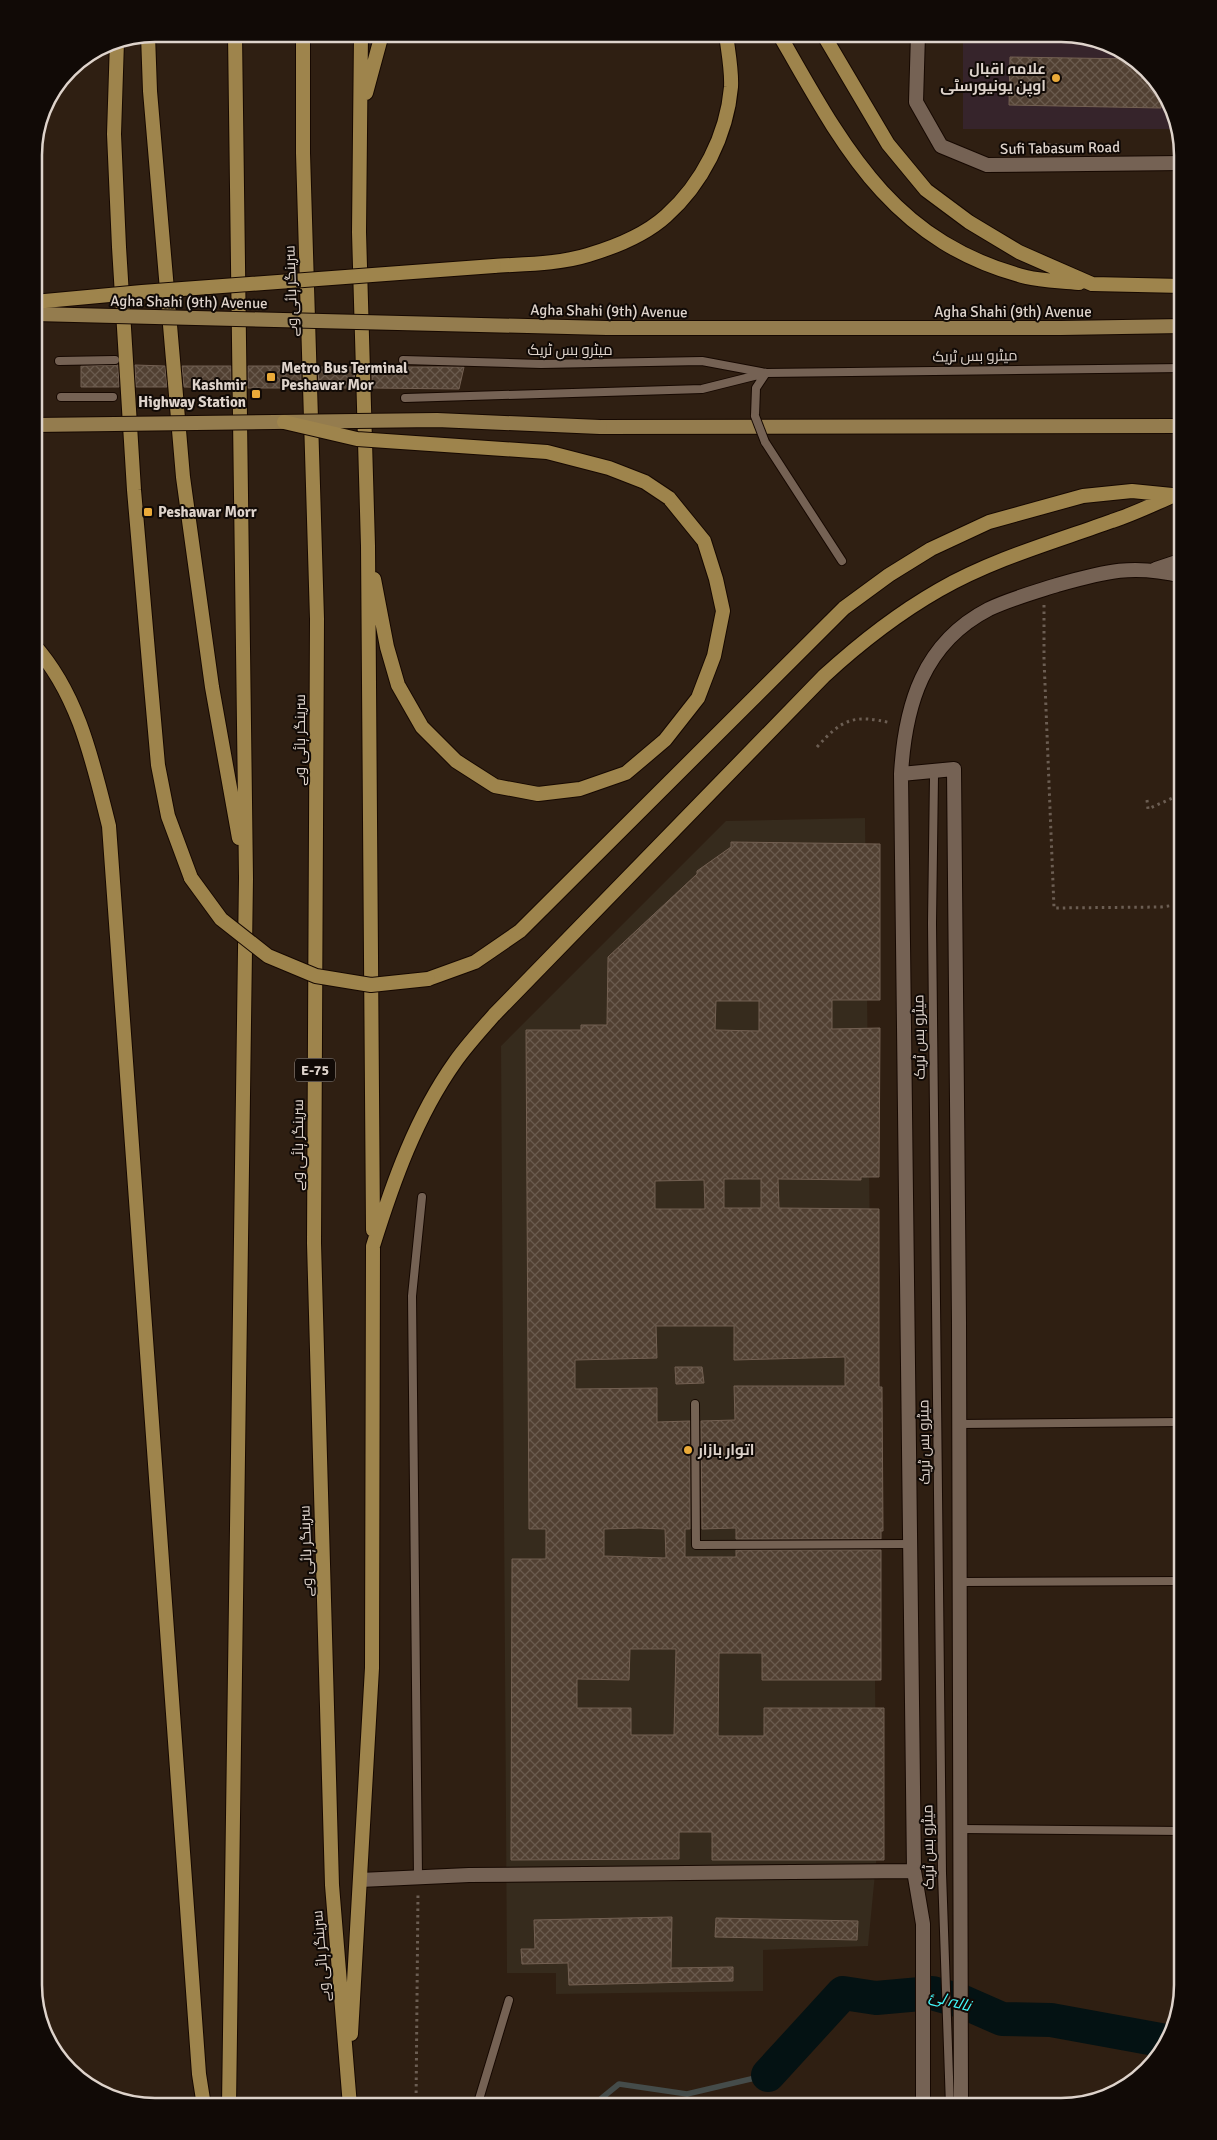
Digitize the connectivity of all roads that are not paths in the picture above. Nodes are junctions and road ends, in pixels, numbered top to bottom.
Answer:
1 (148, 43) edge
2 (235, 43) edge
3 (303, 43) edge
4 (361, 43) edge
5 (379, 43) edge
6 (727, 43) edge
7 (784, 43) edge
8 (828, 43) edge
9 (918, 43) edge
10 (117, 50) edge
11 (360, 132) junction
12 (1174, 163) edge
13 (1092, 284) junction
14 (1174, 286) edge
15 (43, 301) edge
16 (43, 314) edge
17 (1174, 326) edge
18 (115, 360) dead end
19 (403, 360) dead end
20 (59, 362) dead end
21 (1174, 368) edge
22 (766, 373) junction
23 (61, 397) dead end
24 (113, 397) dead end
25 (405, 398) dead end
26 (284, 422) junction
27 (43, 425) edge
28 (1174, 426) edge
29 (1174, 495) edge
30 (1174, 497) edge
31 (368, 546) junction
32 (842, 561) dead end
33 (1174, 563) edge
34 (1155, 569) junction
35 (1174, 574) edge
36 (43, 658) edge
37 (902, 774) junction
38 (934, 776) dead end
39 (246, 878) junction
40 (422, 1197) dead end
41 (374, 1246) junction
42 (694, 1404) dead end
43 (1174, 1422) edge
44 (959, 1424) junction
45 (910, 1544) junction
46 (1174, 1581) edge
47 (960, 1582) junction
48 (961, 1829) junction
49 (1174, 1831) edge
50 (914, 1871) junction
51 (418, 1876) junction
52 (360, 1880) junction
53 (509, 2000) dead end
54 (348, 2086) junction
55 (203, 2097) edge
56 (229, 2097) edge
57 (349, 2097) edge
58 (480, 2097) edge
59 (923, 2098) edge
60 (950, 2098) edge
61 (961, 2098) edge

1 - 39 highway
2 - 39 highway
3 - 54 highway, سرینگر ہائی وے / E-75
4 - 11 highway
5 - 11 highway
6 - 15 highway, bridge
7 - 13 highway
8 - 13 highway
9 - 12 street, Sufi Tabasum Road
10 - 29 highway, bridge
11 - 31 highway
13 - 14 highway
16 - 17 main road, Agha Shahi (9th) Avenue, bridge
18 - 20 lane
19 - 22 lane, میٹرو بس ٹریک
21 - 22 lane, میٹرو بس ٹریک
22 - 25 lane, میٹرو بس ٹریک
22 - 32 lane, bridge
23 - 24 lane
26 - 27 main road, bridge
26 - 28 main road, bridge
26 - 31 highway, bridge
30 - 41 highway
31 - 41 highway
33 - 34 street
34 - 35 street
34 - 37 street
36 - 55 highway
37 - 44 street
37 - 45 street
38 - 60 lane, میٹرو بس ٹریک
39 - 56 highway
40 - 51 lane
41 - 52 highway
42 - 45 lane
43 - 44 lane
44 - 47 street
45 - 50 street
46 - 47 lane
47 - 48 street
48 - 49 lane
48 - 61 street
50 - 51 street
50 - 59 street
51 - 52 street
52 - 54 highway
53 - 58 lane
54 - 57 highway, سرینگر ہائی وے / E-75

